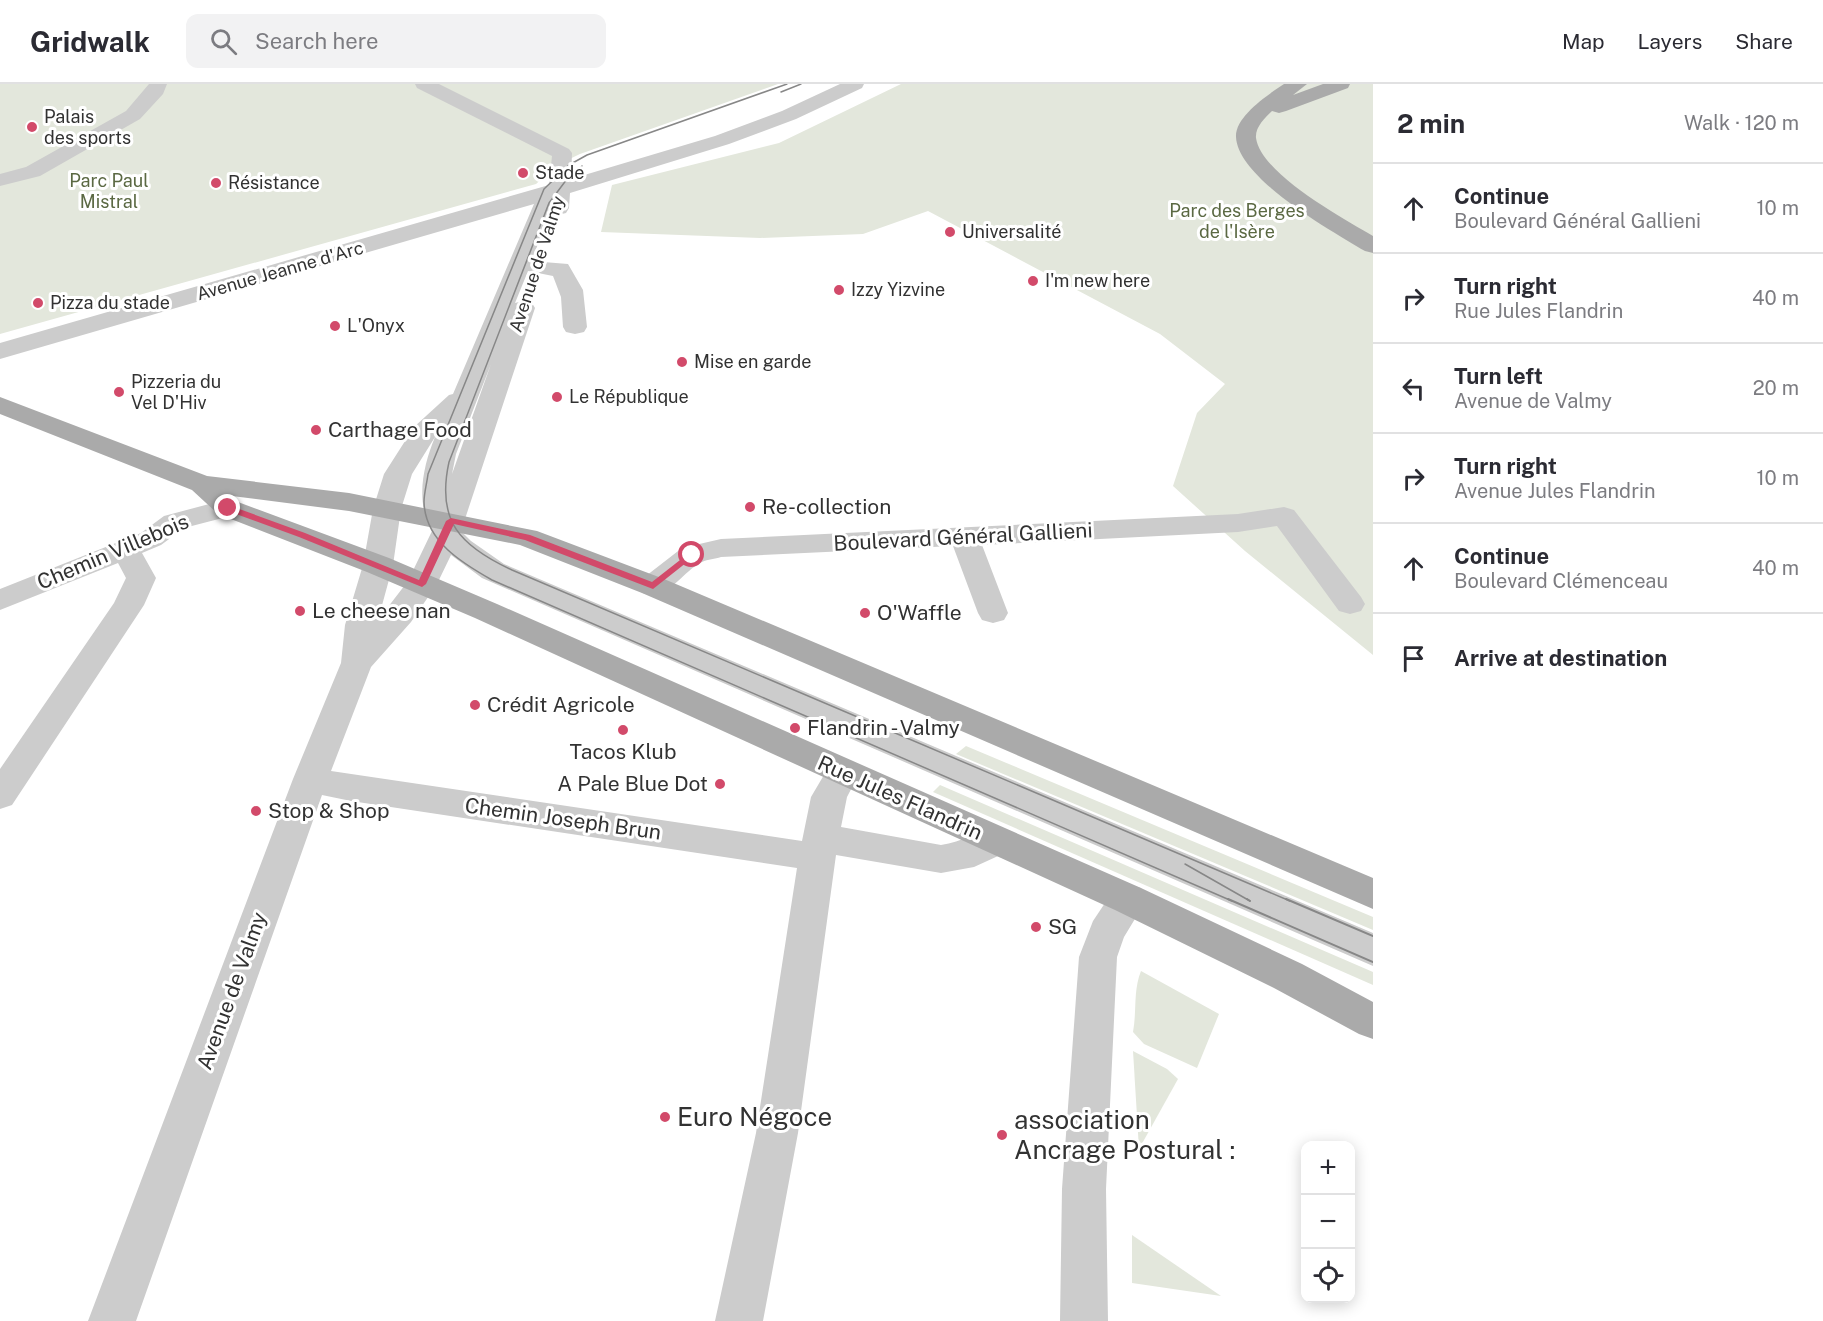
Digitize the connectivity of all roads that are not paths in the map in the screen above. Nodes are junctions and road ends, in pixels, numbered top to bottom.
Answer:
1 (158, 84) edge
2 (424, 84) edge
3 (855, 84) edge
4 (1298, 84) edge
5 (1341, 84) edge
6 (1252, 118) junction
7 (0, 180) edge
8 (559, 190) junction
9 (1373, 246) edge
10 (537, 267) junction
11 (575, 327) dead end
12 (0, 351) edge
13 (465, 395) junction
14 (0, 405) edge
15 (202, 484) junction
16 (228, 508) junction
17 (387, 509) junction
18 (446, 524) junction
19 (964, 537) junction
20 (125, 549) junction
21 (378, 565) junction
22 (422, 584) junction
23 (653, 586) junction
24 (0, 600) edge
25 (1350, 604) dead end
26 (993, 613) dead end
27 (357, 663) junction
28 (843, 772) junction
29 (310, 779) junction
30 (0, 796) edge
31 (996, 841) junction
32 (819, 847) junction
33 (1373, 894) edge
34 (1128, 899) junction
35 (1373, 950) edge
36 (1288, 976) junction
37 (1373, 1010) edge
38 (1373, 1022) edge
39 (112, 1321) edge
40 (739, 1321) edge
41 (1084, 1321) edge

1 - 7 street
2 - 8 street
3 - 8 street, Avenue de Valmy
4 - 6 main road
5 - 6 main road
6 - 9 main road
8 - 10 street, Avenue de Valmy
8 - 12 street, Avenue Jeanne d'Arc
8 - 13 street
10 - 11 street
10 - 18 street, Avenue de Valmy
13 - 17 street, Avenue de Valmy
13 - 18 street
14 - 15 main road
15 - 16 main road
15 - 17 main road
16 - 20 street, Chemin Villebois
16 - 21 main road, Rue Jules Flandrin
17 - 18 main road
17 - 21 street, Avenue de Valmy
18 - 22 street, Avenue de Valmy
18 - 23 main road
18 - 35 street
19 - 23 street, Boulevard Général Gallieni
19 - 25 street, Boulevard Général Gallieni
19 - 26 street
20 - 24 street, Chemin Villebois
20 - 30 street
21 - 22 main road, Rue Jules Flandrin
21 - 27 street, Avenue de Valmy
22 - 27 street, Avenue de Valmy
22 - 28 main road, Rue Jules Flandrin
23 - 33 main road
27 - 29 street, Avenue de Valmy
28 - 31 main road, Rue Jules Flandrin
28 - 32 street
29 - 32 street, Chemin Joseph Brun
29 - 39 street, Avenue de Valmy
31 - 32 street, Chemin Joseph Brun
31 - 34 main road, Rue Jules Flandrin
32 - 40 street
34 - 36 main road, Rue Jules Flandrin
34 - 41 street
36 - 37 main road
36 - 38 main road, Rue Jules Flandrin

